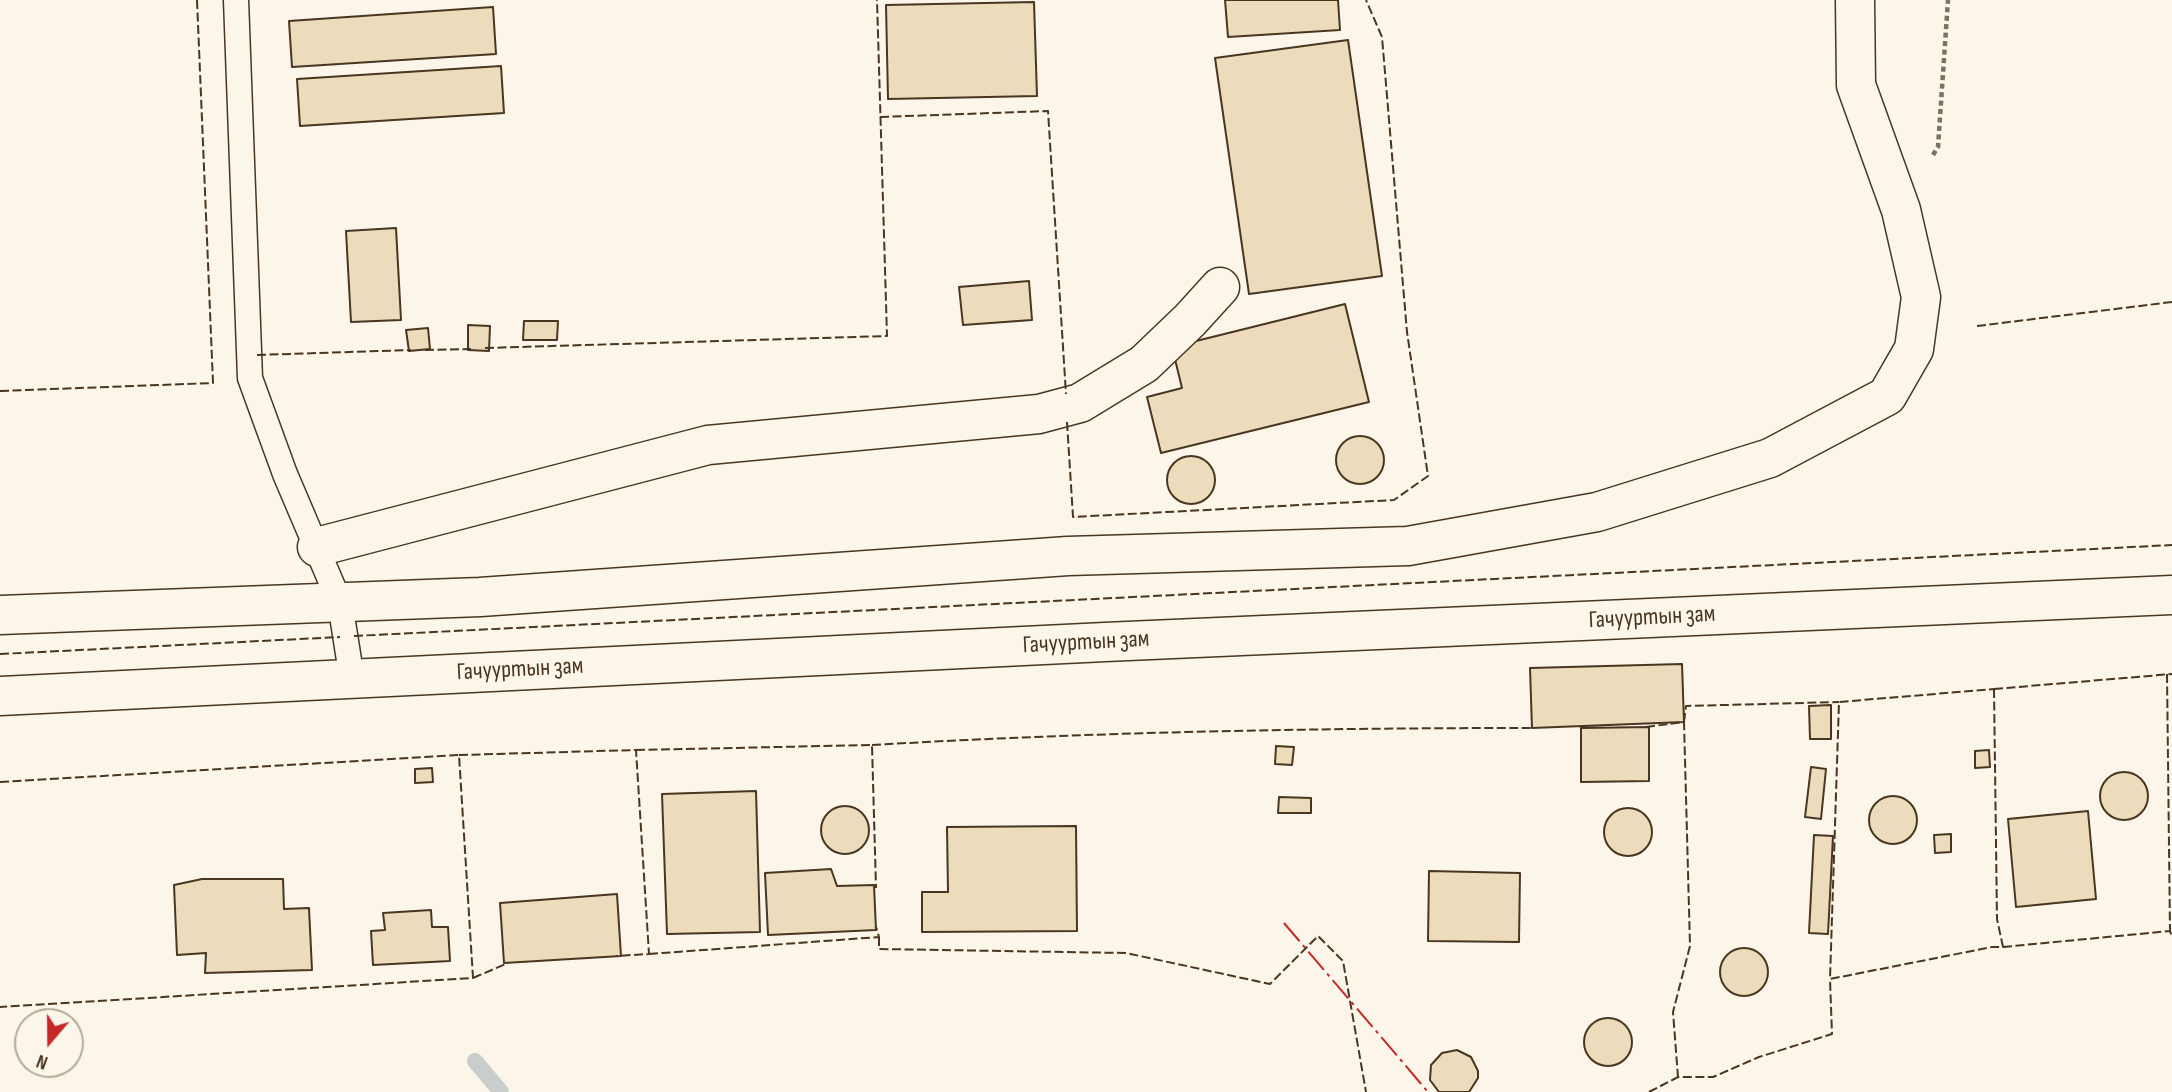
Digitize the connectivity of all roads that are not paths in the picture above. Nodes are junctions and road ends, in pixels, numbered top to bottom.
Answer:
1 (236, 0) edge
2 (1855, 0) edge
3 (1220, 287) dead end
4 (317, 547) junction
5 (2172, 595) edge
6 (341, 603) junction
7 (0, 615) edge
8 (352, 679) junction
9 (0, 696) edge

1 - 4 lane
2 - 6 street
3 - 4 street
4 - 6 lane
5 - 8 street, Гачууртын зам
6 - 7 street
6 - 8 lane
8 - 9 street, Гачууртын зам

